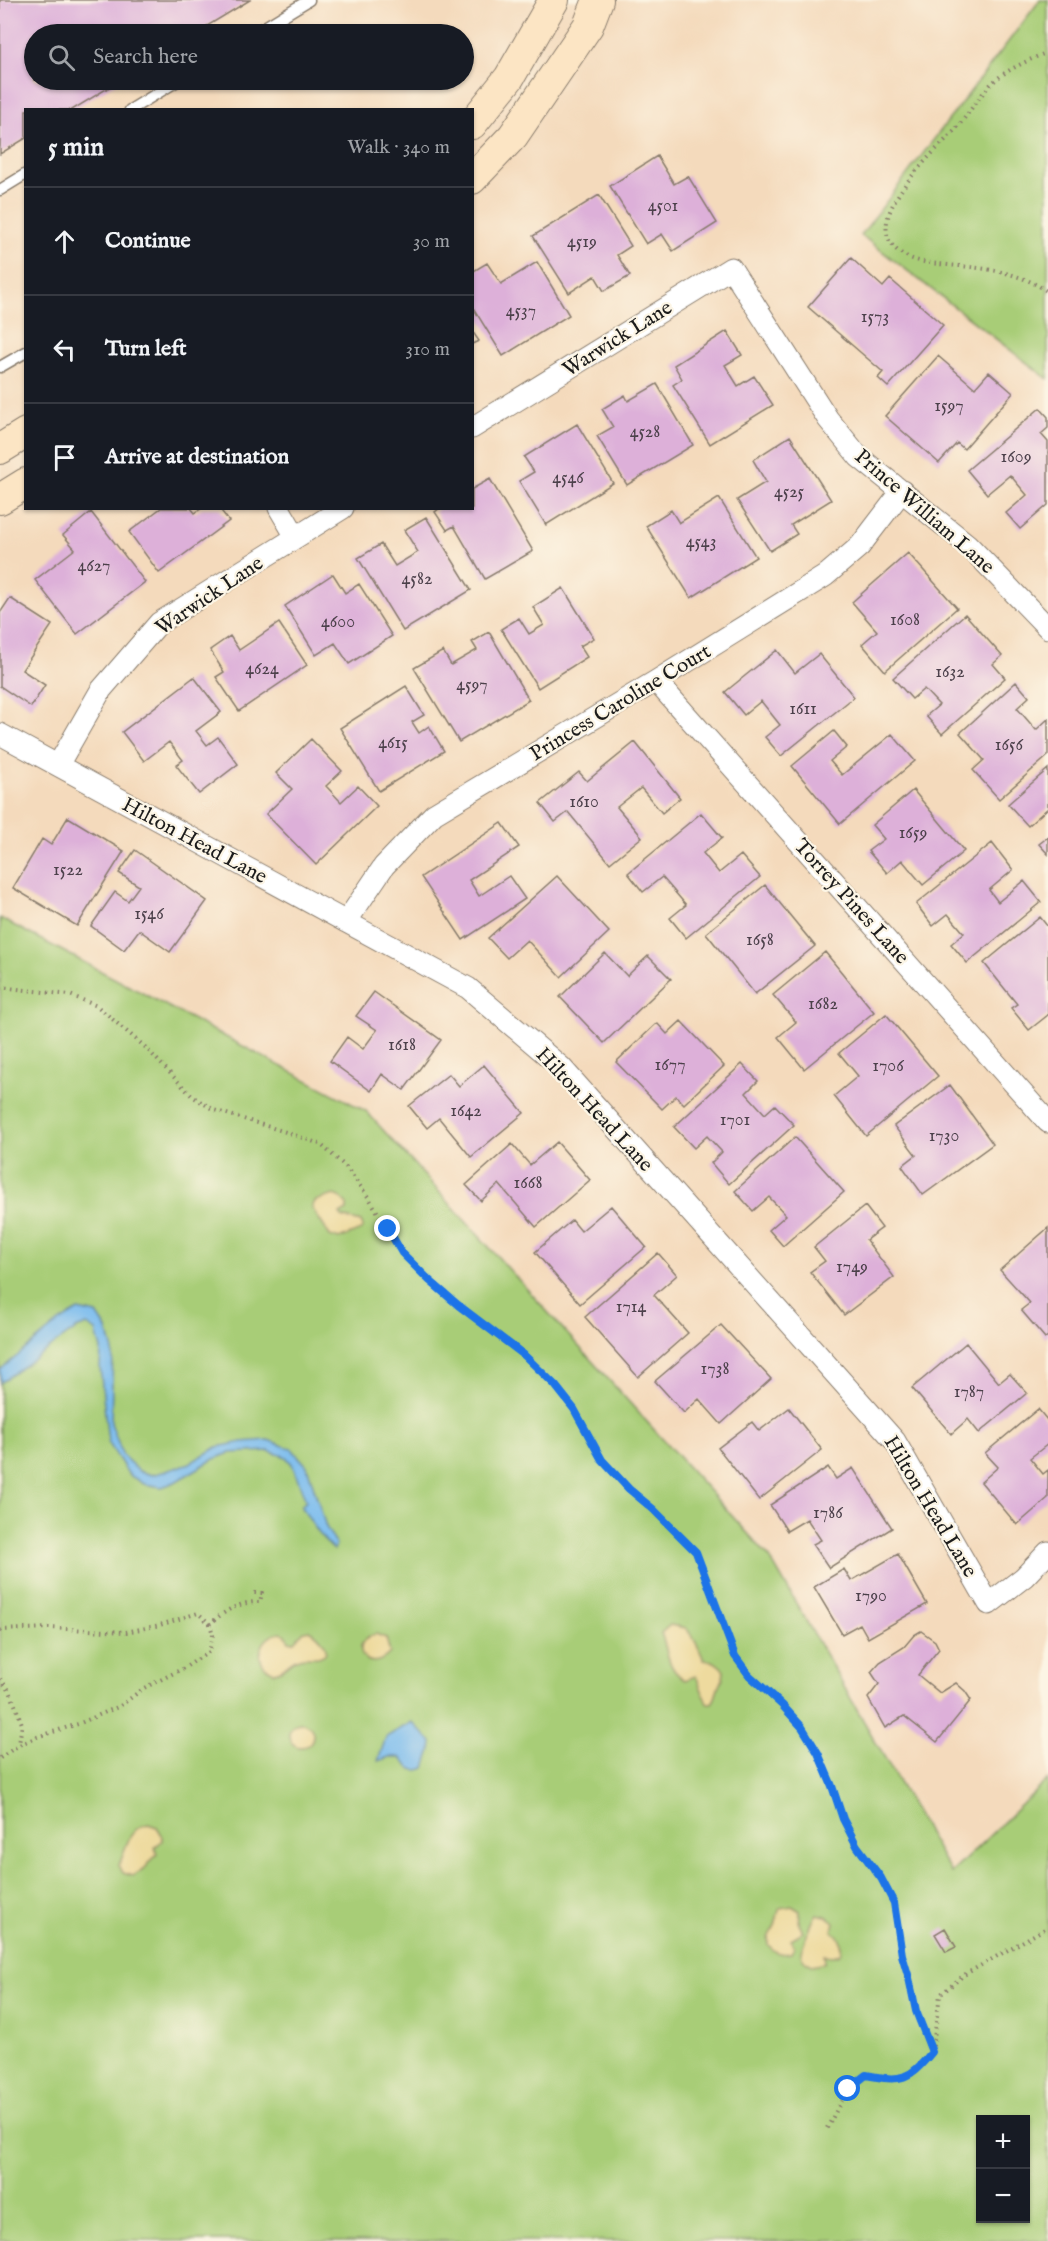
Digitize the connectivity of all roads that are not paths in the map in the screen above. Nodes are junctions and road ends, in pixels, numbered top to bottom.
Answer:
1 (309, 0) edge
2 (554, 0) edge
3 (598, 0) edge
4 (269, 24) edge
5 (163, 90) edge
6 (133, 108) edge
7 (480, 115) edge
8 (518, 128) junction
9 (24, 175) edge
10 (474, 177) edge
11 (0, 190) edge
12 (731, 268) joint
13 (24, 353) edge
14 (0, 367) edge
15 (474, 427) edge
16 (24, 434) edge
17 (0, 449) edge
18 (24, 484) edge
19 (902, 491) junction
20 (0, 499) edge
21 (280, 510) edge
22 (331, 512) edge
23 (296, 537) junction
24 (1048, 628) edge
25 (656, 681) junction
26 (0, 734) edge
27 (58, 765) junction
28 (346, 922) junction
29 (1048, 1122) edge
30 (1048, 1552) edge

1 - 4 lane
2 - 7 main road
3 - 8 main road
5 - 6 lane
7 - 8 main road
8 - 10 main road
9 - 11 lane
12 - 15 street, Warwick Lane
12 - 19 street, Prince William Lane
13 - 14 lane
16 - 17 main road
18 - 20 main road
19 - 24 street, Prince William Lane
19 - 25 street, Princess Caroline Court
21 - 23 street
22 - 23 street, Warwick Lane
23 - 27 street, Warwick Lane
25 - 28 street, Princess Caroline Court
25 - 29 street, Torrey Pines Lane
26 - 27 street, Hilton Head Lane
27 - 28 street, Hilton Head Lane
28 - 30 street, Hilton Head Lane

